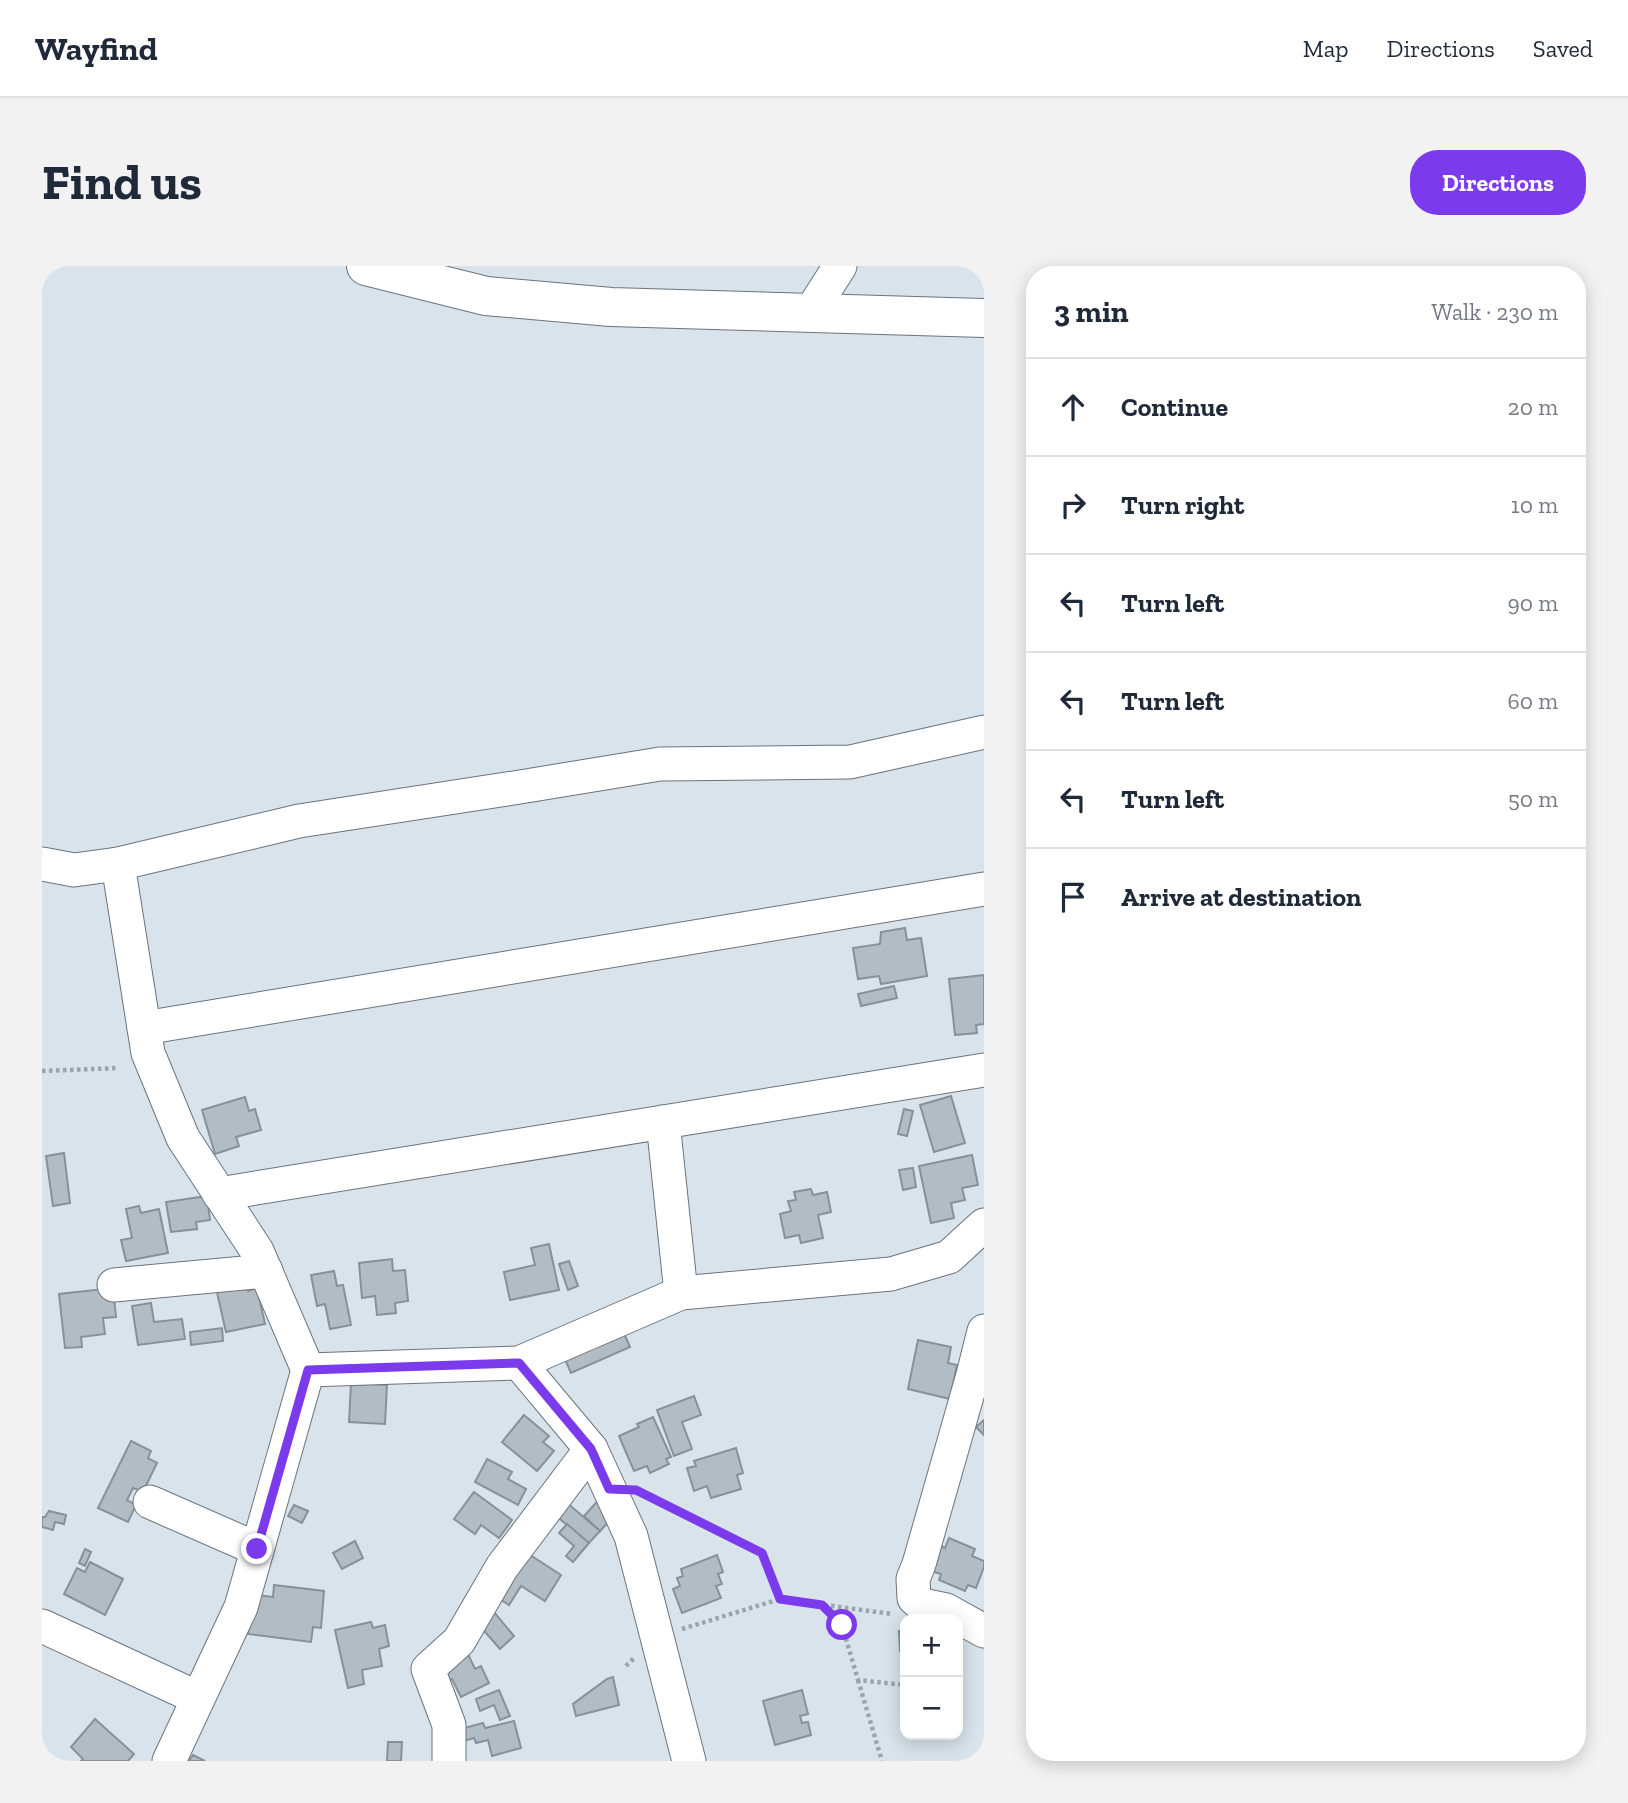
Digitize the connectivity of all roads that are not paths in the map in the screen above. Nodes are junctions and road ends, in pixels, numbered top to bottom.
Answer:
1 (366, 266) edge
2 (840, 266) edge
3 (810, 313) junction
4 (984, 318) edge
5 (984, 732) edge
6 (42, 864) edge
7 (118, 864) junction
8 (984, 889) edge
9 (144, 1028) junction
10 (984, 1070) edge
11 (663, 1122) junction
12 (219, 1194) junction
13 (984, 1225) edge
14 (266, 1271) junction
15 (114, 1285) dead end
16 (681, 1293) junction
17 (984, 1331) edge
18 (519, 1363) junction
19 (308, 1370) junction
20 (591, 1449) junction
21 (150, 1502) dead end
22 (257, 1549) junction
23 (42, 1626) edge
24 (984, 1631) edge
25 (198, 1698) junction
26 (169, 1761) edge
27 (449, 1761) edge
28 (689, 1761) edge

1 - 3 highway
2 - 3 street
3 - 4 highway
5 - 7 street
6 - 7 street
7 - 9 street
8 - 9 street
9 - 12 street
10 - 11 street
11 - 12 street
11 - 16 street
12 - 14 street
13 - 16 street
14 - 15 street
14 - 19 street
16 - 18 street
17 - 24 street
18 - 19 street
18 - 20 street
19 - 22 street
20 - 27 street
20 - 28 street
21 - 22 street
22 - 25 street
23 - 25 street
25 - 26 street

